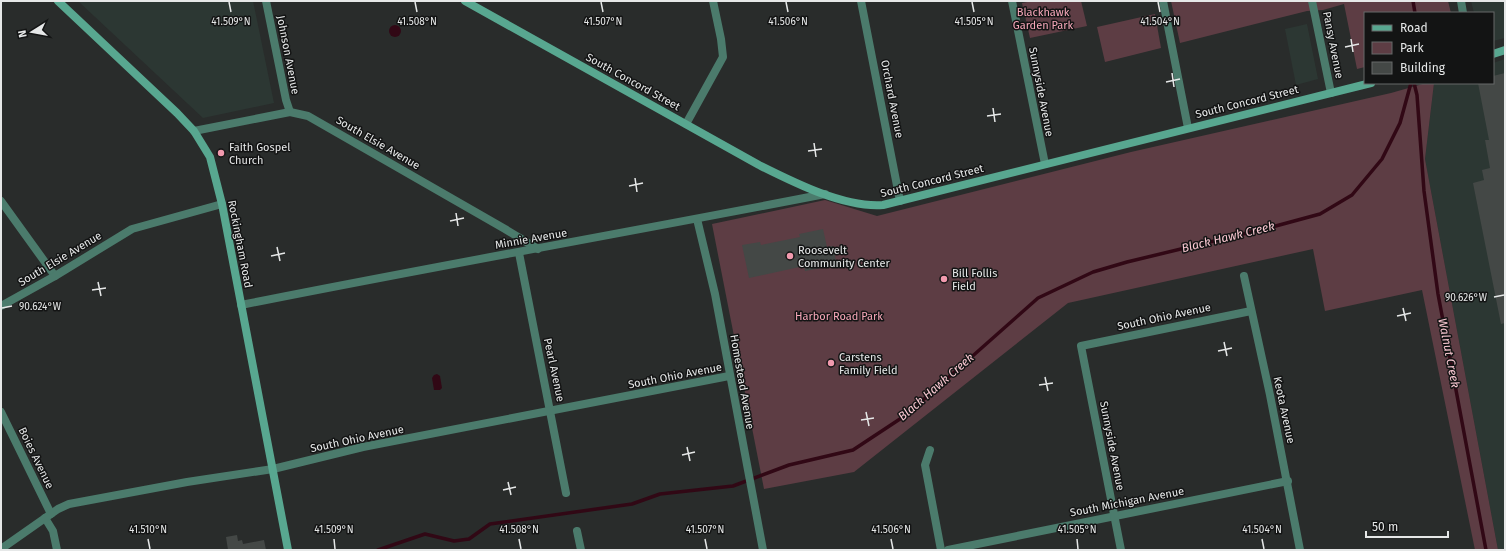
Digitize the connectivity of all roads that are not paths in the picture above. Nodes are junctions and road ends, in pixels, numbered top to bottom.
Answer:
1 (58, 1) edge
2 (266, 1) edge
3 (466, 1) edge
4 (713, 1) edge
5 (862, 1) edge
6 (1012, 1) edge
7 (1163, 1) edge
8 (1312, 1) edge
9 (1461, 1) edge
10 (1463, 12) edge
11 (1505, 50) edge
12 (1494, 54) edge
13 (1367, 84) edge
14 (1331, 93) junction
15 (290, 112) junction
16 (686, 124) junction
17 (1188, 128) junction
18 (194, 131) junction
19 (1044, 164) junction
20 (825, 194) junction
21 (1, 201) edge
22 (900, 201) junction
23 (222, 204) junction
24 (697, 219) junction
25 (538, 249) junction
26 (519, 253) junction
27 (55, 276) junction
28 (1244, 276) dead end
29 (241, 305) junction
30 (1, 306) edge
31 (1251, 311) junction
32 (1081, 346) joint
33 (729, 376) junction
34 (551, 411) junction
35 (1, 412) edge
36 (930, 450) dead end
37 (273, 469) junction
38 (1288, 481) junction
39 (566, 493) dead end
40 (1114, 515) junction
41 (48, 516) junction
42 (577, 532) dead end
43 (1, 549) edge
44 (57, 550) edge
45 (288, 550) edge
46 (581, 550) edge
47 (763, 550) edge
48 (941, 550) edge
49 (948, 550) edge
50 (1121, 550) edge
51 (1300, 550) edge

1 - 18 street, Rockingham Road
2 - 15 street, Johnson Avenue
3 - 16 street, South Concord Street
4 - 16 street
5 - 22 street, Orchard Avenue
6 - 19 street, Sunnyside Avenue
7 - 17 street
8 - 14 street, Pansy Avenue
9 - 10 street
11 - 12 street
13 - 14 street, South Concord Street
14 - 17 street, South Concord Street
15 - 18 street, South Elsie Avenue
15 - 25 street, South Elsie Avenue
16 - 20 street, South Concord Street
17 - 19 street, South Concord Street
18 - 23 street, Rockingham Road
19 - 22 street, South Concord Street
20 - 22 street, South Concord Street
20 - 24 street, Minnie Avenue
21 - 27 street
23 - 27 street, South Elsie Avenue
23 - 29 street, Rockingham Road
24 - 25 street, Minnie Avenue
24 - 33 street, Homestead Avenue
25 - 26 street, Minnie Avenue
26 - 29 street, Minnie Avenue
26 - 34 street, Pearl Avenue
27 - 30 street, South Elsie Avenue
28 - 31 street, Keota Avenue
29 - 37 street, Rockingham Road
31 - 32 street, South Ohio Avenue
31 - 38 street, Keota Avenue
32 - 40 street, Sunnyside Avenue
33 - 34 street, South Ohio Avenue
33 - 47 street, Homestead Avenue
34 - 37 street, South Ohio Avenue
34 - 39 street, Pearl Avenue
35 - 41 street, Boies Avenue
36 - 48 street
37 - 41 street, South Ohio Avenue
37 - 45 street, Rockingham Road
38 - 40 street, South Michigan Avenue
38 - 51 street, Keota Avenue
40 - 49 street, South Michigan Avenue
40 - 50 street, Sunnyside Avenue
41 - 43 street, South Ohio Avenue
41 - 44 street, Boies Avenue
42 - 46 street

